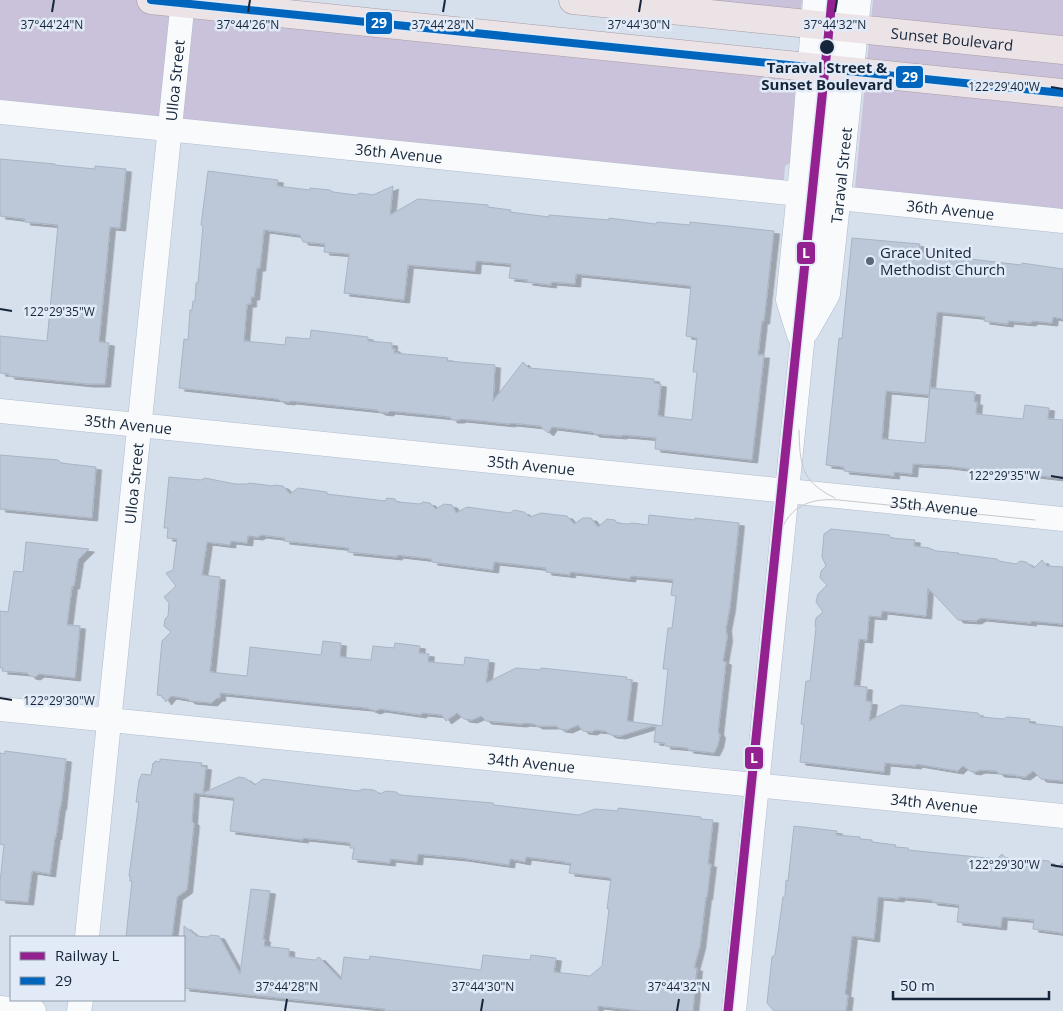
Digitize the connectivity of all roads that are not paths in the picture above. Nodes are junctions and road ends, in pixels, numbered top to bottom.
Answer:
1 (151, 0) edge
2 (573, 0) edge
3 (837, 0) edge
4 (859, 0) edge
5 (182, 2) edge
6 (830, 20) edge
7 (1063, 50) edge
8 (830, 69) junction
9 (1063, 93) edge
10 (0, 112) edge
11 (169, 130) junction
12 (799, 194) junction
13 (839, 198) junction
14 (1063, 221) edge
15 (801, 344) junction
16 (0, 411) edge
17 (139, 425) junction
18 (787, 491) junction
19 (1063, 519) edge
20 (0, 709) edge
21 (109, 720) junction
22 (757, 785) junction
23 (1063, 816) edge
24 (87, 936) edge
25 (0, 1008) edge
26 (34, 1011) edge
27 (734, 1011) edge

1 - 5 main road
2 - 6 main road, Sunset Boulevard
3 - 6 street, Taraval Street
4 - 6 street, Taraval Street
5 - 8 main road
5 - 11 street, Ulloa Street
6 - 7 main road, Sunset Boulevard
6 - 8 street, Taraval Street
6 - 8 street, Taraval Street
8 - 9 main road
8 - 12 street, Taraval Street
8 - 13 street, Taraval Street
8 - 15 street, Taraval Street
10 - 11 street, 36th Avenue
11 - 12 street, 36th Avenue
11 - 17 street, Ulloa Street
12 - 15 street, Taraval Street
13 - 14 street, 36th Avenue
13 - 15 street, Taraval Street
15 - 18 street, Taraval Street
16 - 17 street, 35th Avenue
17 - 18 street, 35th Avenue
17 - 21 street, Ulloa Street
18 - 19 street, 35th Avenue
18 - 22 street, Taraval Street
20 - 21 street, 34th Avenue
21 - 22 street, 34th Avenue
21 - 24 street, Ulloa Street
22 - 23 street, 34th Avenue
22 - 27 street, Taraval Street
25 - 26 street

